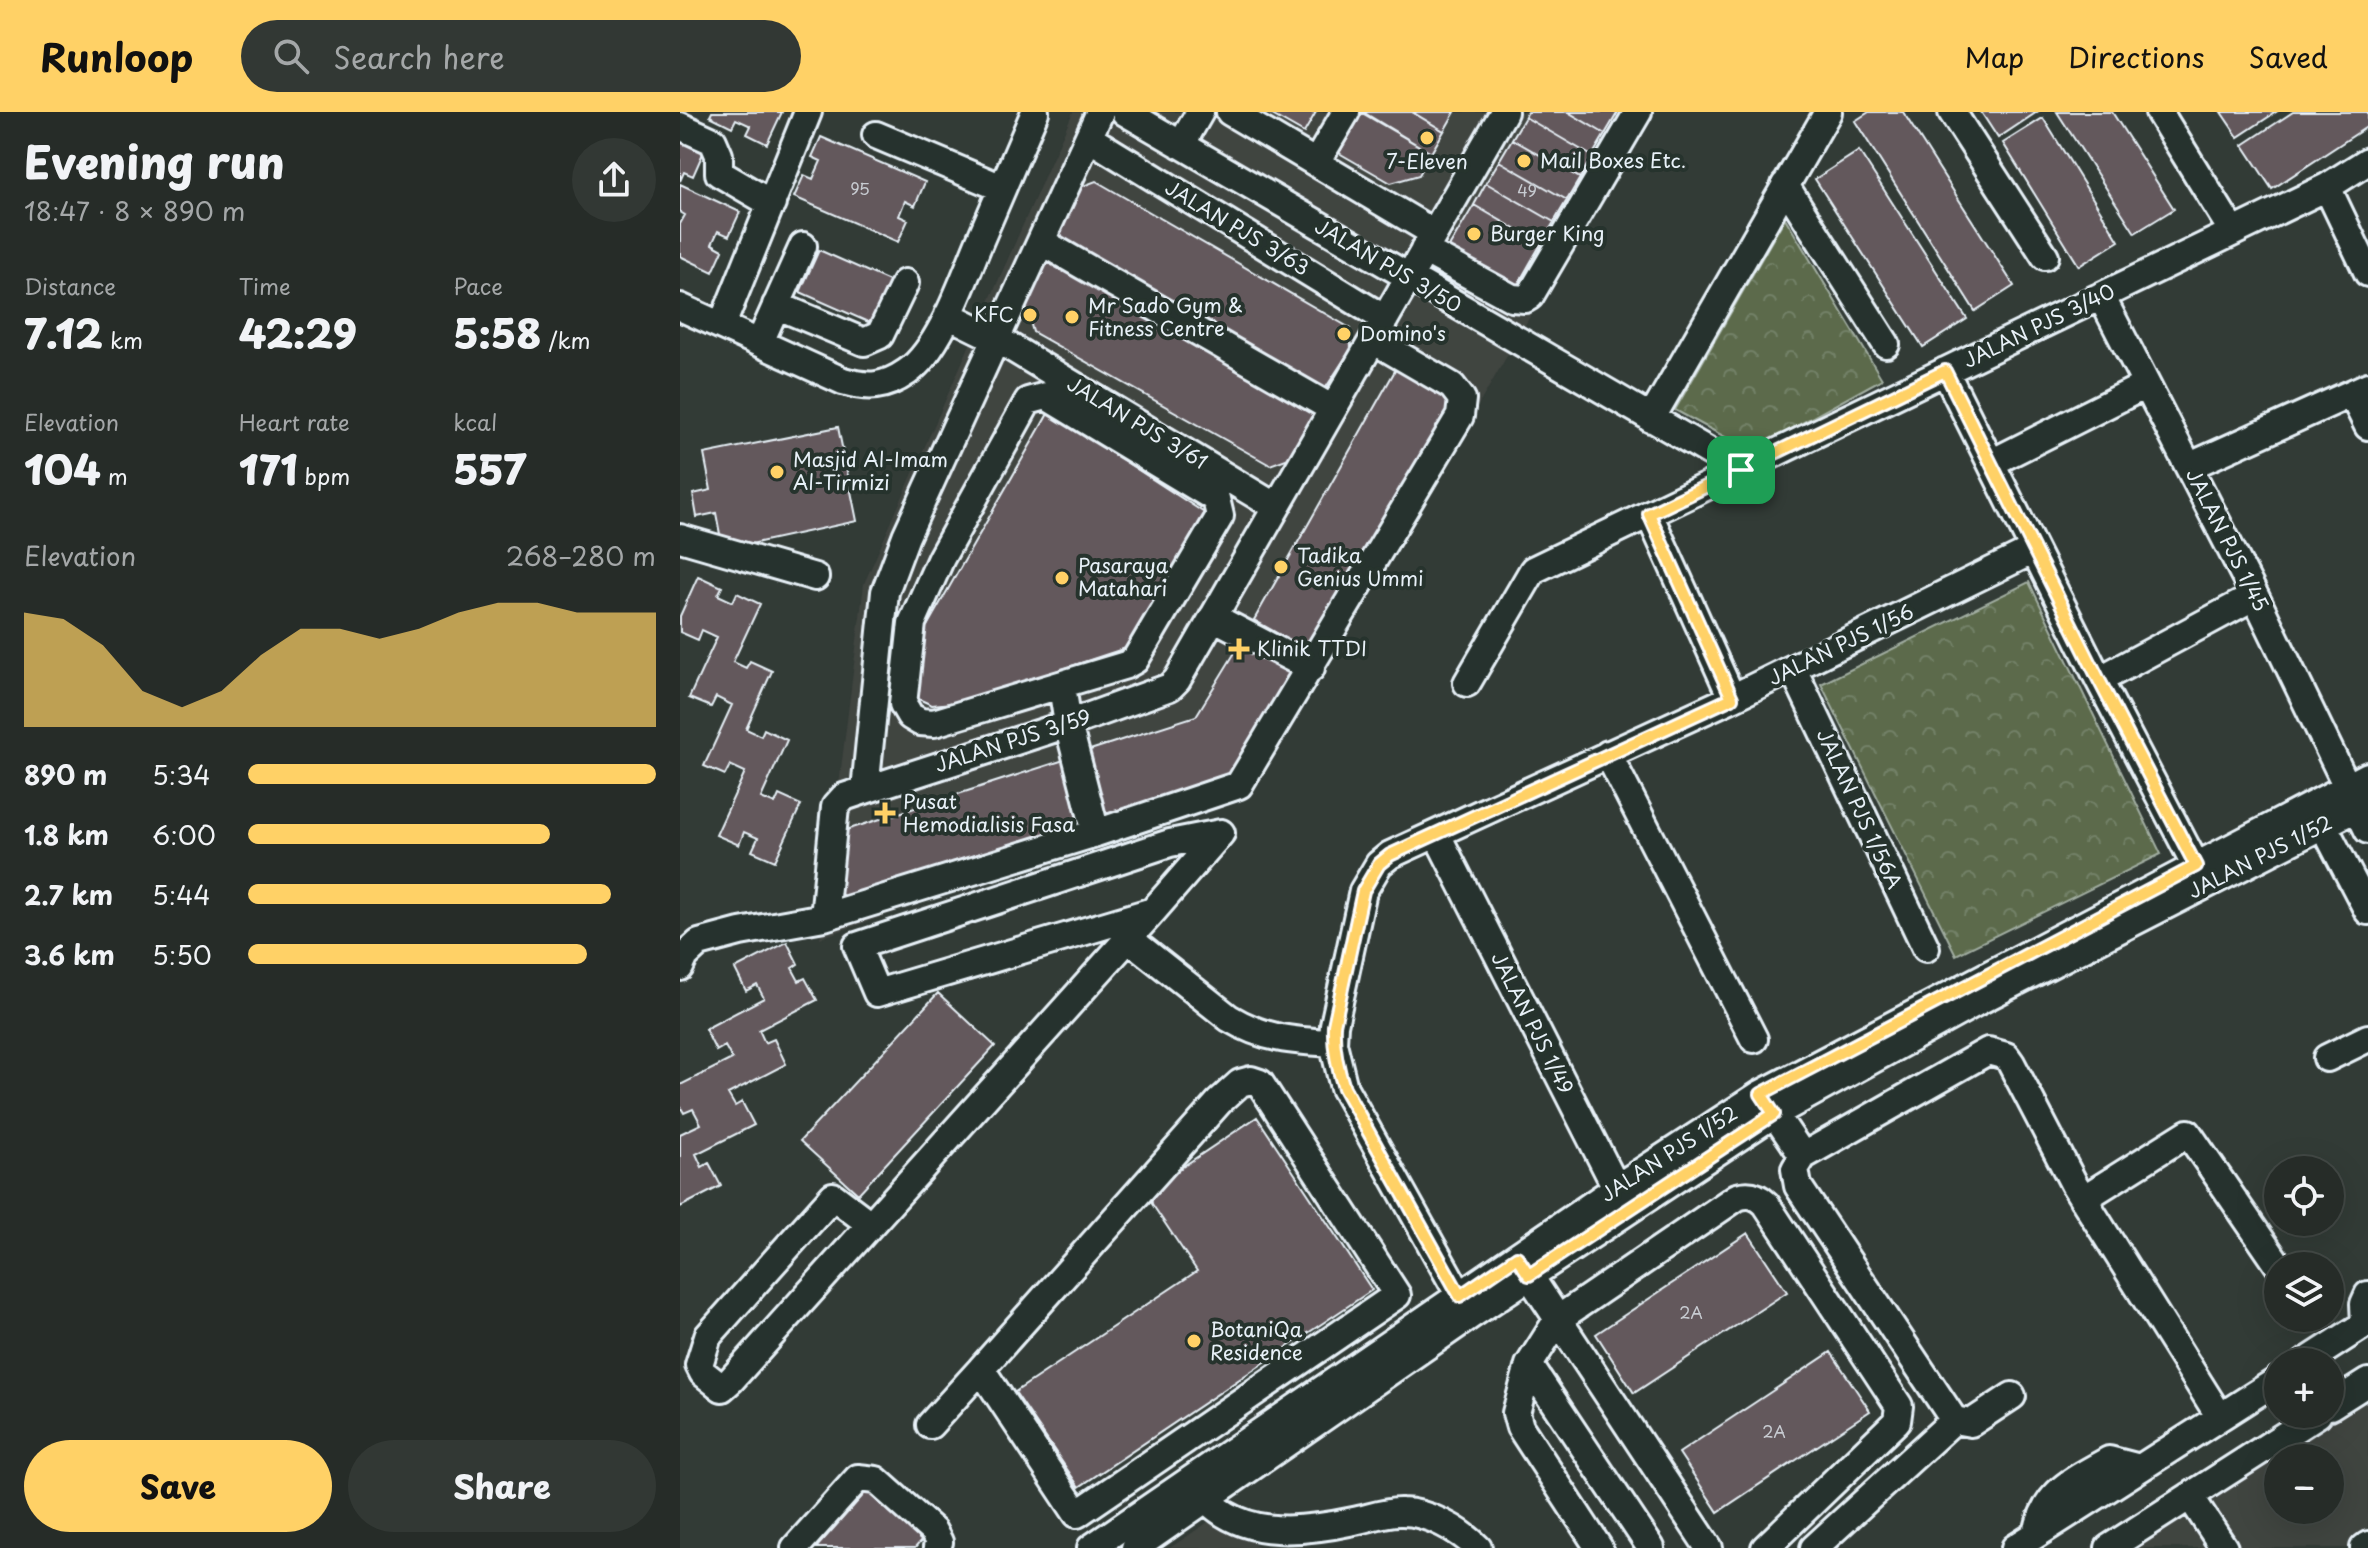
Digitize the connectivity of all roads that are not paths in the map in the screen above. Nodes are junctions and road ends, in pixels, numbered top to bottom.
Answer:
1 (808, 112) edge
2 (1035, 112) edge
3 (1100, 112) edge
4 (1125, 112) edge
5 (1230, 112) edge
6 (1346, 112) edge
7 (1504, 112) edge
8 (1638, 112) edge
9 (1828, 112) edge
10 (1952, 112) edge
11 (2159, 112) edge
12 (1198, 113) edge
13 (680, 126) edge
14 (876, 135) dead end
15 (1089, 138) junction
16 (1181, 145) junction
17 (2368, 161) edge
18 (1316, 163) junction
19 (1785, 185) junction
20 (2327, 187) junction
21 (1002, 188) junction
22 (772, 204) junction
23 (2233, 232) junction
24 (1042, 242) junction
25 (1429, 242) junction
26 (803, 246) dead end
27 (2045, 256) dead end
28 (2368, 273) edge
29 (1408, 277) junction
30 (905, 283) dead end
31 (2101, 296) junction
32 (776, 305) junction
33 (680, 307) edge
34 (948, 315) junction
35 (722, 325) junction
36 (1379, 329) junction
37 (997, 339) junction
38 (760, 342) junction
39 (1886, 344) dead end
40 (1945, 371) junction
41 (2146, 385) junction
42 (2360, 390) edge
43 (1333, 409) junction
44 (1651, 419) junction
45 (1119, 425) junction
46 (2368, 426) edge
47 (1991, 463) junction
48 (2190, 466) junction
49 (1741, 470) junction
50 (1276, 507) junction
51 (1649, 514) junction
52 (906, 536) junction
53 (680, 538) edge
54 (2034, 550) junction
55 (941, 558) junction
56 (815, 577) dead end
57 (2255, 596) junction
58 (1213, 617) junction
59 (1311, 668) junction
60 (1793, 669) junction
61 (2099, 680) junction
62 (1467, 683) dead end
63 (1062, 686) junction
64 (1732, 698) junction
65 (1068, 724) junction
66 (1608, 754) junction
67 (865, 790) junction
68 (2361, 801) edge
69 (2318, 815) junction
70 (1096, 833) junction
71 (1437, 835) junction
72 (2196, 866) junction
73 (2360, 876) edge
74 (1153, 911) junction
75 (2368, 911) edge
76 (824, 917) junction
77 (1128, 938) junction
78 (1926, 948) dead end
79 (680, 967) edge
80 (2368, 1038) edge
81 (1754, 1039) dead end
82 (1333, 1043) junction
83 (2327, 1058) dead end
84 (1768, 1104) junction
85 (1803, 1156) junction
86 (2079, 1192) junction
87 (1622, 1199) junction
88 (870, 1224) junction
89 (2269, 1252) edge
90 (1523, 1266) junction
91 (2368, 1295) edge
92 (1460, 1296) junction
93 (1558, 1319) junction
94 (2367, 1323) edge
95 (2328, 1348) edge
96 (1529, 1365) junction
97 (981, 1369) junction
98 (2368, 1382) edge
99 (2264, 1389) edge
100 (2012, 1396) dead end
101 (2344, 1397) edge
102 (2220, 1417) junction
103 (1954, 1420) junction
104 (930, 1425) dead end
105 (2296, 1428) edge
106 (1171, 1450) junction
107 (1198, 1488) junction
108 (2190, 1496) junction
109 (1281, 1540) edge
110 (2026, 1541) edge
111 (795, 1548) edge
112 (937, 1548) edge
113 (1091, 1548) edge
114 (1135, 1548) edge
115 (1478, 1548) edge
116 (1599, 1548) edge
117 (1651, 1548) edge
118 (1709, 1548) edge
119 (1765, 1548) edge
120 (1814, 1548) edge
121 (2109, 1548) edge
122 (2224, 1548) edge

1 - 22 street
2 - 21 street
3 - 15 street
4 - 16 street, JALAN PJS 3/50
5 - 18 street
6 - 18 street
7 - 25 street, JALAN PJS 3/59
8 - 25 street
9 - 19 street
10 - 27 street
11 - 23 street
12 - 16 street
13 - 22 street
14 - 21 street
15 - 24 street
15 - 36 street, JALAN PJS 3/63
16 - 29 street, JALAN PJS 3/50
17 - 20 street, JALAN PJS 3/40
18 - 25 street
19 - 39 street
19 - 44 street
20 - 23 street, JALAN PJS 3/40
20 - 28 street
21 - 34 street
22 - 35 street
23 - 31 street, JALAN PJS 3/40
24 - 37 street
24 - 43 street
25 - 29 street, JALAN PJS 3/59
26 - 32 street
29 - 36 street, JALAN PJS 3/59
29 - 44 street, JALAN PJS 3/50
30 - 32 street
31 - 40 street, JALAN PJS 3/40
31 - 41 street, JALAN PJS 1/45
32 - 38 street
33 - 35 street
34 - 37 street, JALAN PJS 3/61
34 - 38 street
35 - 38 street
36 - 43 street, JALAN PJS 3/59
36 - 59 street, JALAN PJS 3/63
37 - 45 street, JALAN PJS 3/61
37 - 52 street
40 - 47 street
40 - 49 street, JALAN PJS 3/40
41 - 47 street
41 - 48 street, JALAN PJS 1/45
42 - 46 street
42 - 48 street
43 - 50 street, JALAN PJS 3/59
44 - 49 street, JALAN PJS 3/50
45 - 50 street, JALAN PJS 3/61
45 - 55 street
45 - 63 street
47 - 54 street
48 - 57 street, JALAN PJS 1/45
49 - 51 street, JALAN PJS 3/40
50 - 58 street, JALAN PJS 3/59
51 - 62 street, JALAN PJS 3/40
51 - 64 street
52 - 55 street
52 - 67 street
53 - 56 street
54 - 60 street, JALAN PJS 1/56
54 - 61 street
55 - 63 street
57 - 61 street
57 - 68 street, JALAN PJS 1/45
58 - 59 street
58 - 65 street, JALAN PJS 3/59
59 - 70 street, JALAN PJS 3/63
60 - 64 street, JALAN PJS 1/56
60 - 78 street, JALAN PJS 1/56A
61 - 72 street
63 - 65 street
64 - 66 street, JALAN PJS 1/56
65 - 67 street, JALAN PJS 3/59
65 - 70 street
66 - 71 street, JALAN PJS 1/56
66 - 81 street
67 - 76 street, JALAN PJS 3/59
68 - 69 street, JALAN PJS 1/52
69 - 72 street, JALAN PJS 1/52
69 - 73 street
69 - 84 street, JALAN PJS 1/52
70 - 76 street, JALAN PJS 3/63
71 - 82 street, JALAN PJS 1/56
71 - 87 street, JALAN PJS 1/49
72 - 84 street, JALAN PJS 1/52
73 - 75 street
74 - 74 street
74 - 77 street
76 - 79 street, JALAN PJS 3/63
77 - 82 street
77 - 88 street
80 - 83 street
82 - 92 street, JALAN PJS 1/56
84 - 85 street
84 - 87 street, JALAN PJS 1/52
85 - 86 street
85 - 103 street
86 - 89 street
86 - 102 street
87 - 90 street, JALAN PJS 1/52
88 - 88 street
90 - 92 street, JALAN PJS 1/52
90 - 93 street
90 - 107 street, JALAN PJS 1/52
91 - 94 street
92 - 107 street, JALAN PJS 1/52
93 - 96 street
93 - 118 street
93 - 119 street
94 - 95 street
96 - 116 street
96 - 117 street
97 - 104 street
97 - 106 street
97 - 106 street
98 - 101 street
99 - 102 street
100 - 103 street
102 - 110 street
103 - 120 street
105 - 108 street
106 - 107 street
107 - 109 street
107 - 113 street, JALAN PJS 1/52
107 - 114 street, JALAN PJS 1/52
108 - 121 street
108 - 122 street
109 - 115 street
111 - 112 street

